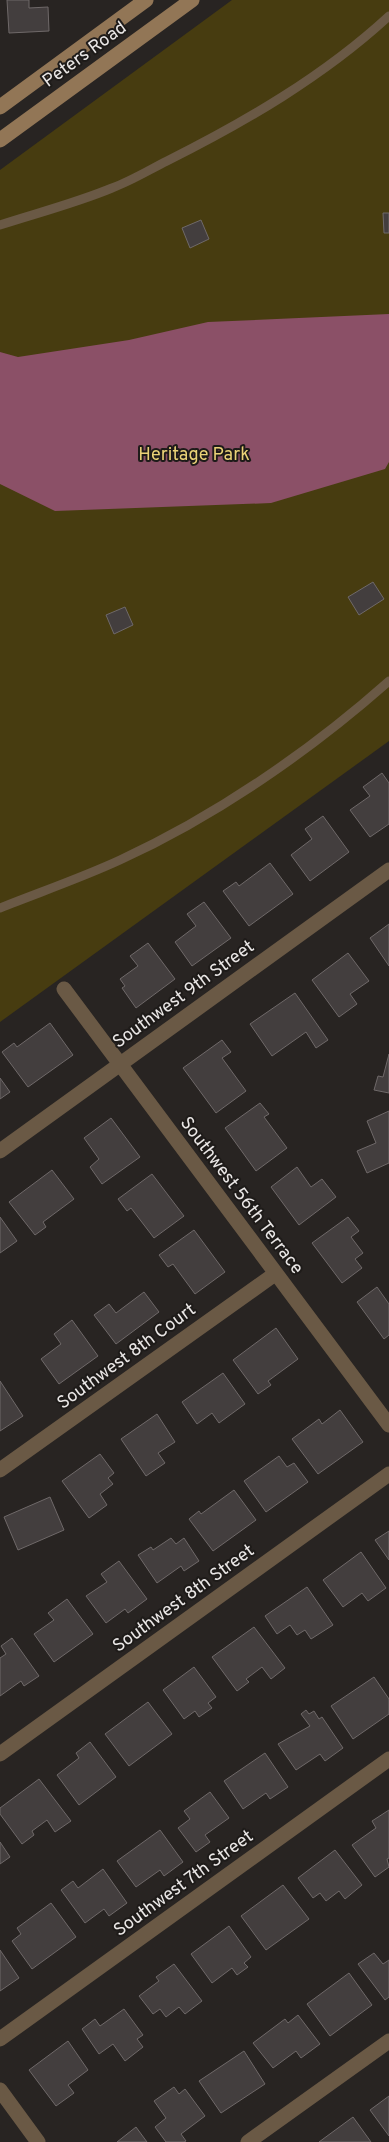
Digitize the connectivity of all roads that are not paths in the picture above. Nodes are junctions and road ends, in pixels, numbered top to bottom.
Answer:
1 (146, 0) edge
2 (192, 0) edge
3 (389, 16) edge
4 (0, 107) edge
5 (0, 140) edge
6 (0, 225) edge
7 (389, 681) edge
8 (389, 870) edge
9 (0, 908) edge
10 (64, 989) dead end
11 (120, 1065) junction
12 (0, 1150) edge
13 (275, 1274) junction
14 (389, 1424) edge
15 (0, 1470) edge
16 (389, 1474) edge
17 (0, 1754) edge
18 (389, 1759) edge
19 (0, 2039) edge
20 (389, 2041) edge
21 (0, 2090) edge
22 (38, 2142) edge
23 (248, 2142) edge

1 - 4 main road, Peters Road
2 - 5 main road, Peters Road
3 - 6 lane
7 - 9 lane
8 - 11 street, Southwest 9th Street
10 - 11 street, Southwest 56th Terrace
11 - 12 street, Southwest 9th Street
11 - 13 street, Southwest 56th Terrace
13 - 14 street, Southwest 56th Terrace
13 - 15 street, Southwest 8th Court
16 - 17 street, Southwest 8th Street
18 - 19 street, Southwest 7th Street
20 - 23 street
21 - 22 street

